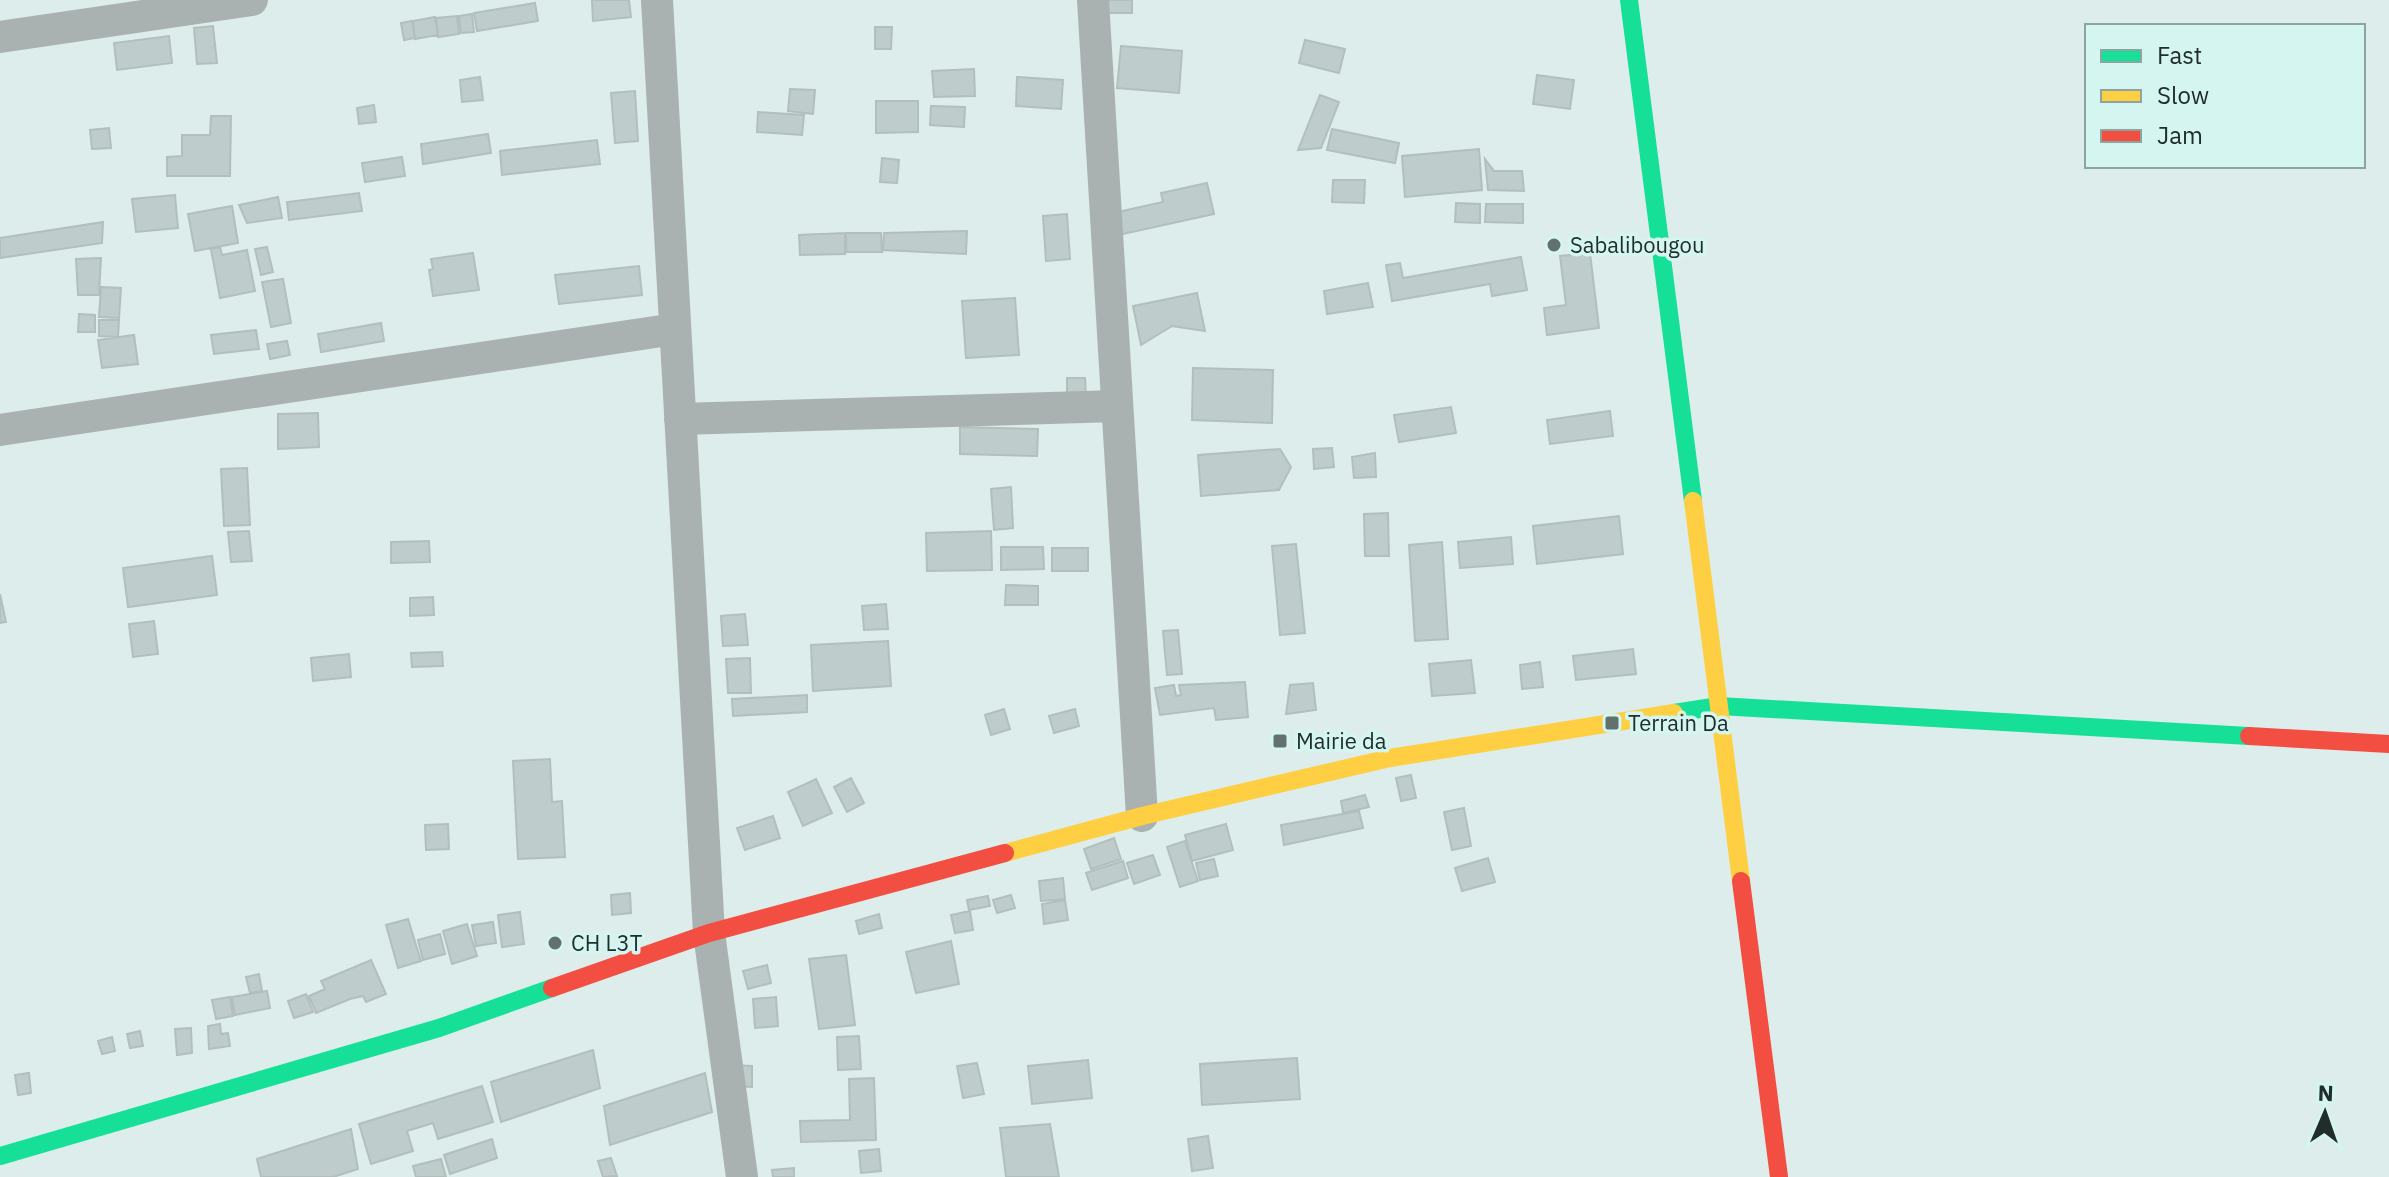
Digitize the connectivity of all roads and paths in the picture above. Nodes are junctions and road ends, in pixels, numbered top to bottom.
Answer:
1 (252, 0) edge
2 (657, 0) edge
3 (1093, 0) edge
4 (1629, 0) edge
5 (0, 37) edge
6 (675, 329) junction
7 (1117, 406) junction
8 (680, 419) junction
9 (0, 430) edge
10 (1719, 706) junction
11 (2389, 744) edge
12 (1142, 816) junction
13 (709, 933) junction
14 (0, 1156) edge
15 (742, 1177) edge
16 (1779, 1177) edge

1 - 5 street
2 - 6 street
3 - 7 street
4 - 10 main road
6 - 8 street
6 - 9 street
7 - 8 street
7 - 12 street
8 - 13 street
10 - 11 main road
10 - 12 main road
10 - 16 main road
12 - 13 main road
13 - 14 main road
13 - 15 street

